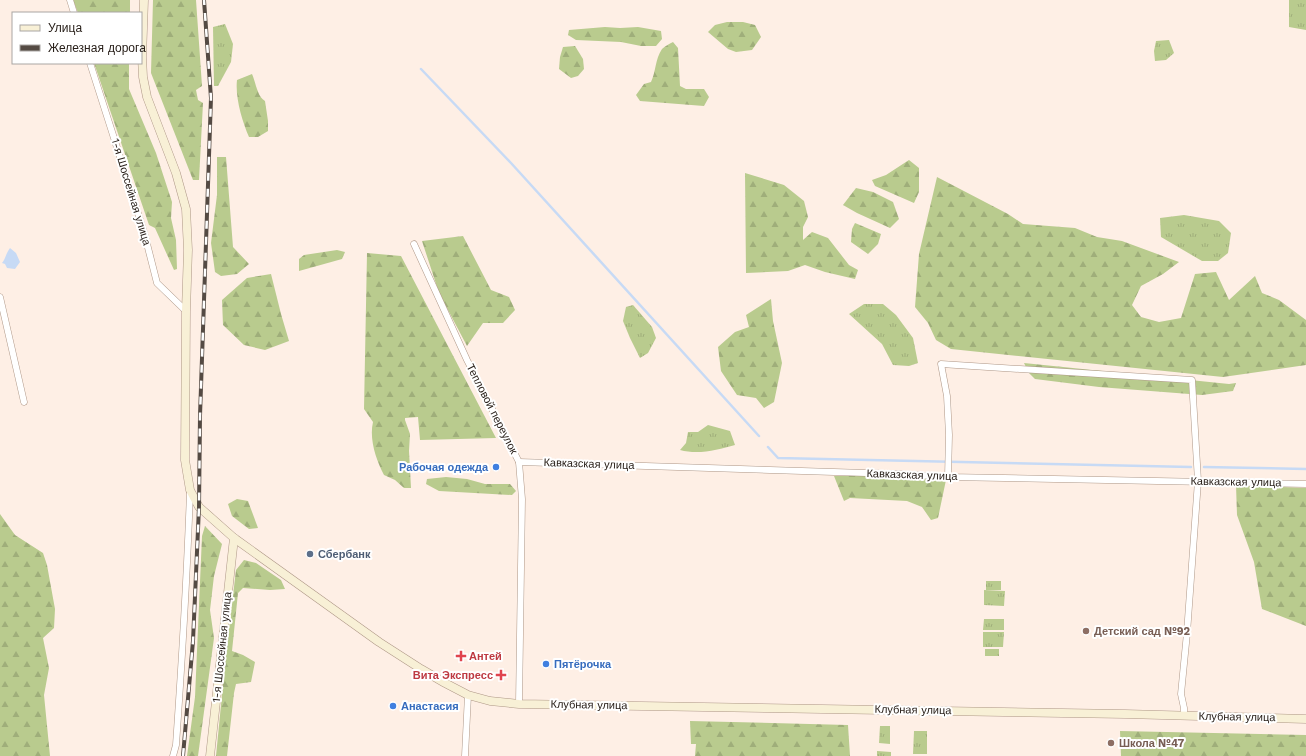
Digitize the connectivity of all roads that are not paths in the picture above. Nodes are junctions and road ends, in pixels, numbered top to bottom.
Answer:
1 (70, 0) edge
2 (144, 0) edge
3 (74, 12) edge
4 (90, 64) edge
5 (414, 244) dead end
6 (0, 297) edge
7 (186, 311) junction
8 (24, 402) dead end
9 (519, 462) junction
10 (948, 477) junction
11 (1198, 481) junction
12 (1306, 484) edge
13 (190, 490) junction
14 (234, 538) junction
15 (468, 695) junction
16 (519, 704) junction
17 (1184, 716) junction
18 (1306, 719) edge
19 (173, 756) edge
20 (210, 756) edge
21 (465, 756) edge

1 - 3 street
2 - 7 street, Клубная улица
4 - 7 street, 1-я Шоссейная улица
5 - 9 street, Тепловой переулок
6 - 8 street
7 - 13 street, Клубная улица
9 - 10 street, Кавказская улица
9 - 16 street, Тепловой переулок
10 - 11 street, Кавказская улица
10 - 11 street
11 - 12 street, Кавказская улица
11 - 17 street
13 - 14 street, Клубная улица
13 - 19 street
14 - 15 street, Клубная улица
14 - 20 street, 1-я Шоссейная улица
15 - 16 street, Клубная улица
15 - 21 street
16 - 17 street, Клубная улица
17 - 18 street, Клубная улица

